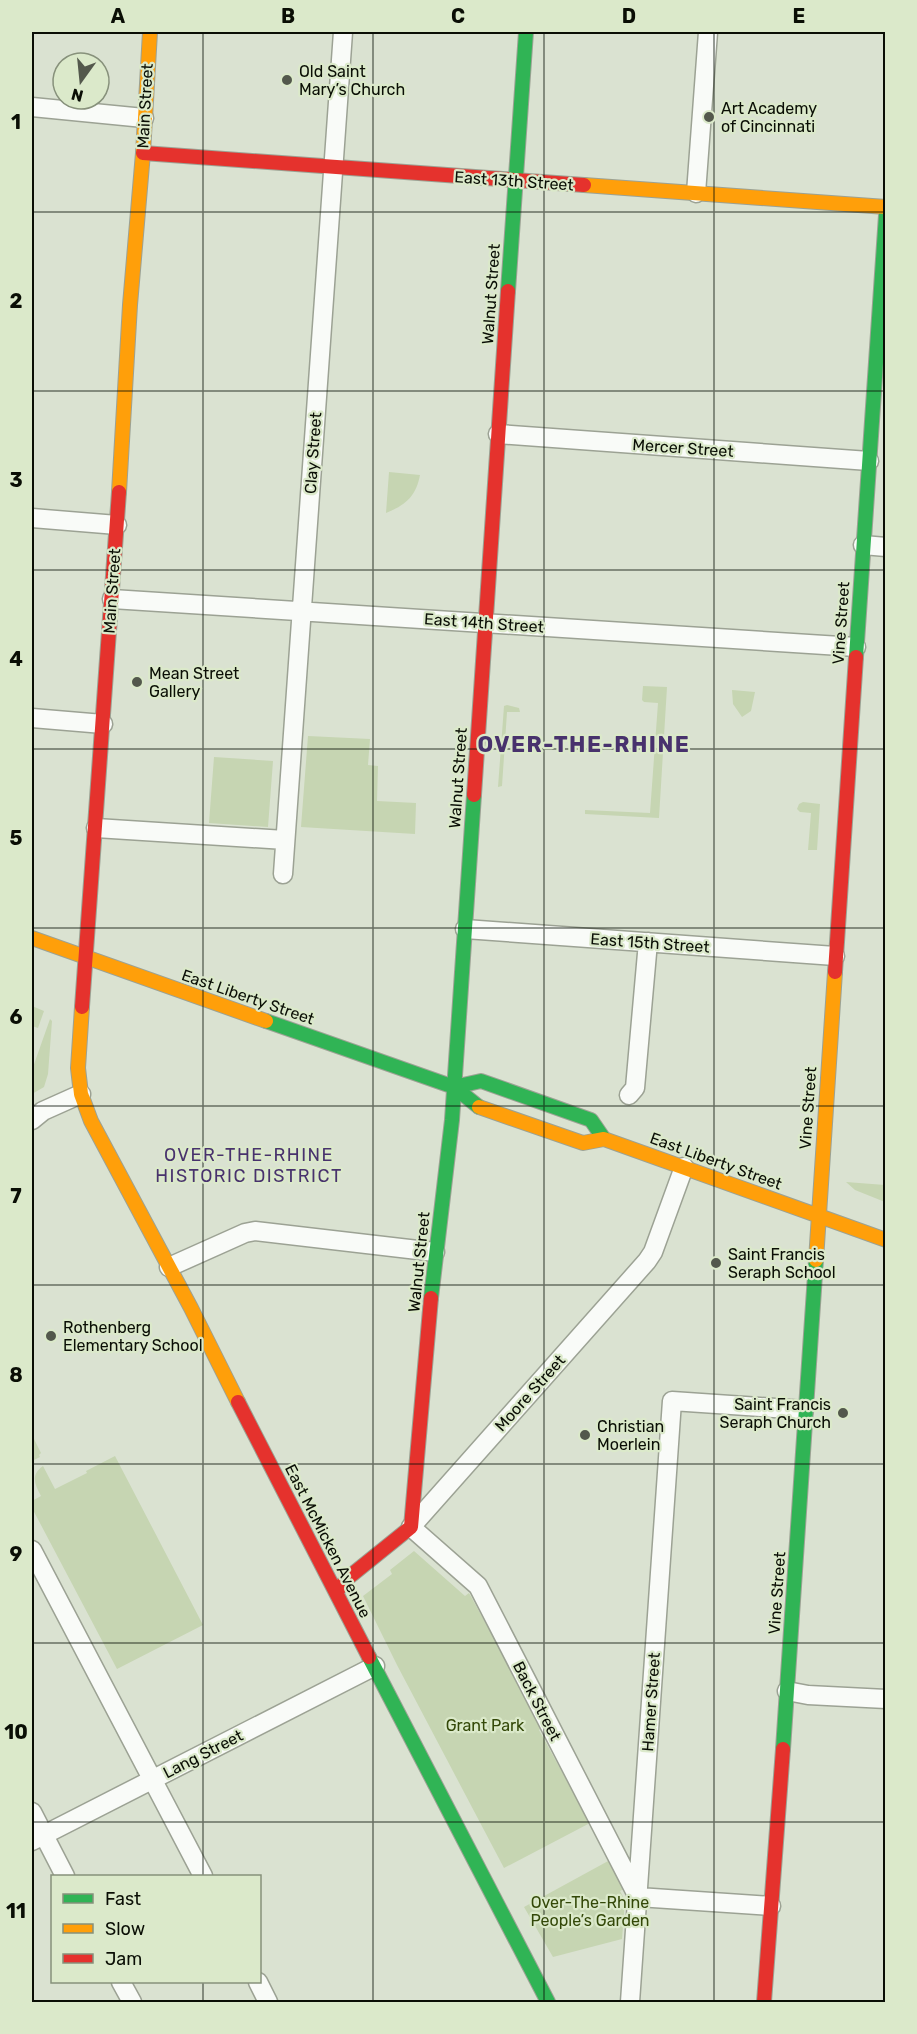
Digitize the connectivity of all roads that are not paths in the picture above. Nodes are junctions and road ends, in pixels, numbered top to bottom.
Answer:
1 (150, 32) edge
2 (344, 32) edge
3 (526, 32) edge
4 (708, 32) edge
5 (32, 107) edge
6 (144, 118) junction
7 (143, 153) junction
8 (333, 166) junction
9 (515, 181) junction
10 (696, 193) junction
11 (885, 207) edge
12 (885, 215) edge
13 (498, 434) junction
14 (869, 461) junction
15 (32, 518) edge
16 (117, 525) junction
17 (863, 545) junction
18 (885, 547) edge
19 (112, 599) junction
20 (301, 611) junction
21 (485, 623) junction
22 (856, 647) junction
23 (32, 718) edge
24 (104, 724) junction
25 (96, 828) junction
26 (285, 840) junction
27 (283, 874) dead end
28 (465, 929) junction
29 (32, 938) edge
30 (648, 942) junction
31 (835, 956) junction
32 (85, 957) junction
33 (454, 1087) junction
34 (81, 1094) junction
35 (629, 1095) dead end
36 (32, 1120) edge
37 (604, 1139) junction
38 (684, 1167) junction
39 (818, 1215) junction
40 (885, 1240) edge
41 (435, 1252) junction
42 (169, 1267) junction
43 (804, 1410) junction
44 (411, 1527) junction
45 (32, 1550) edge
46 (336, 1592) junction
47 (375, 1666) junction
48 (786, 1691) junction
49 (885, 1699) edge
50 (153, 1780) junction
51 (32, 1812) edge
52 (37, 1838) edge
53 (64, 1875) edge
54 (202, 1875) edge
55 (638, 1897) junction
56 (771, 1906) junction
57 (122, 1983) edge
58 (258, 1983) edge
59 (132, 2002) edge
60 (268, 2002) edge
61 (548, 2002) edge
62 (630, 2002) edge
63 (764, 2002) edge

1 - 6 street, Main Street
2 - 8 street, Clay Street
3 - 9 street, Walnut Street
4 - 10 street
5 - 6 street
6 - 7 street, Main Street
7 - 8 street, East 13th Street
7 - 16 street, Main Street
8 - 9 street, East 13th Street
8 - 20 street, Clay Street
9 - 10 street, East 13th Street
9 - 13 street, Walnut Street
10 - 11 street, East 13th Street
12 - 14 street, Vine Street
13 - 14 street, Mercer Street
13 - 21 street, Walnut Street
14 - 17 street, Vine Street
15 - 16 street
16 - 19 street, Main Street
17 - 18 street
17 - 22 street, Vine Street
19 - 20 street, East 14th Street
19 - 24 street, Main Street
20 - 21 street, East 14th Street
20 - 26 street, Clay Street
21 - 22 street, East 14th Street
21 - 28 street, Walnut Street
22 - 31 street, Vine Street
23 - 24 street
24 - 25 street, Main Street
25 - 26 street
25 - 32 street, Main Street
26 - 27 street, Clay Street
28 - 30 street, East 15th Street
28 - 33 street, Walnut Street
29 - 32 street, East Liberty Street
30 - 31 street, East 15th Street
30 - 35 street
31 - 39 street, Vine Street
32 - 33 street, East Liberty Street
32 - 34 street, Main Street
33 - 37 street, East Liberty Street
33 - 37 street, East Liberty Street
33 - 41 street, Walnut Street
34 - 36 street
34 - 42 street, East McMicken Avenue
37 - 38 street, East Liberty Street
38 - 39 street, East Liberty Street
38 - 44 street, Moore Street
39 - 40 street, East Liberty Street
39 - 43 street, Vine Street
41 - 42 street
41 - 44 street, Walnut Street
42 - 46 street, East McMicken Avenue
43 - 48 street, Vine Street
43 - 55 street, Hamer Street
44 - 46 street, Moore Street
44 - 55 street, Back Street
45 - 50 street
46 - 47 street, East McMicken Avenue
47 - 50 street, Lang Street
47 - 61 street, East McMicken Avenue
48 - 49 street
48 - 56 street, Vine Street
50 - 52 street, Lang Street
50 - 54 street
51 - 52 street
52 - 53 street
55 - 56 street
55 - 62 street, Hamer Street
56 - 63 street, Vine Street
57 - 59 street
58 - 60 street

